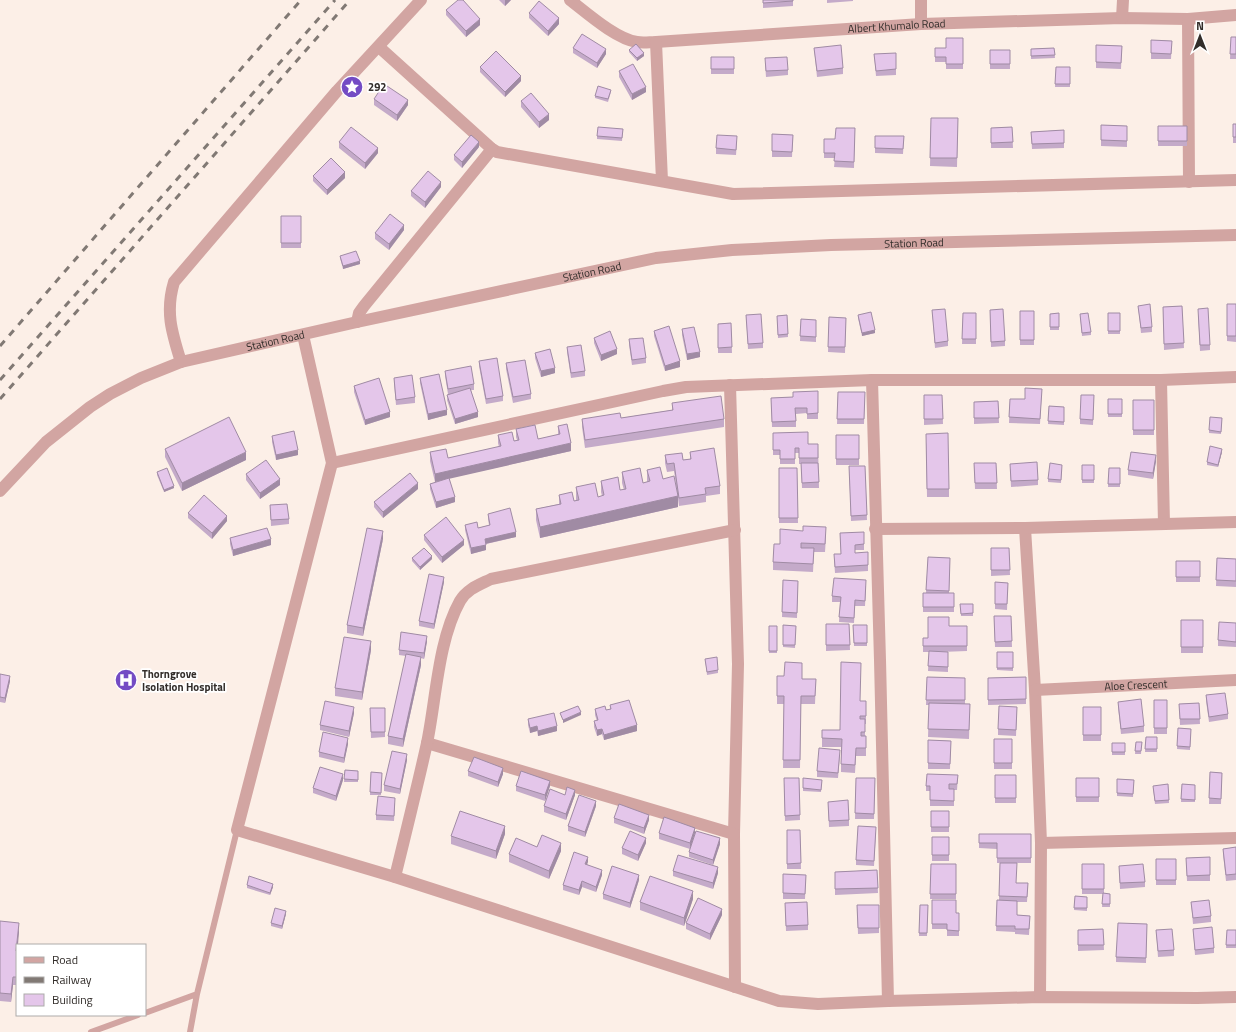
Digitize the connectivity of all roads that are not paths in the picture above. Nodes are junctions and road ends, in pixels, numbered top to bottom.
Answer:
1 (421, 0) edge
2 (570, 0) edge
3 (921, 0) edge
4 (1123, 0) edge
5 (1236, 15) edge
6 (1122, 18) junction
7 (1188, 19) junction
8 (921, 24) junction
9 (656, 42) junction
10 (379, 47) junction
11 (492, 149) junction
12 (1236, 180) edge
13 (662, 181) junction
14 (1189, 182) junction
15 (1236, 235) edge
16 (357, 322) junction
17 (302, 335) junction
18 (181, 362) junction
19 (1236, 377) edge
20 (872, 380) junction
21 (1161, 380) junction
22 (730, 385) junction
23 (332, 463) junction
24 (0, 492) edge
25 (1236, 522) edge
26 (1164, 524) junction
27 (1025, 528) junction
28 (735, 530) junction
29 (875, 530) junction
30 (1236, 680) edge
31 (1036, 690) junction
32 (427, 743) junction
33 (237, 830) junction
34 (734, 834) junction
35 (1236, 838) edge
36 (1041, 843) junction
37 (395, 877) junction
38 (735, 987) junction
39 (197, 994) junction
40 (1040, 997) junction
41 (1236, 997) edge
42 (888, 1000) junction
43 (146, 1013) edge
44 (135, 1016) edge
45 (91, 1032) edge
46 (190, 1032) edge

1 - 10 street
2 - 9 street, Albert Khumalo Road
3 - 8 street
4 - 6 street
5 - 7 street, Albert Khumalo Road
6 - 7 street, Albert Khumalo Road
6 - 8 street, Albert Khumalo Road
7 - 14 street
8 - 9 street, Albert Khumalo Road
9 - 13 street
10 - 11 street
10 - 18 street
11 - 13 street
11 - 16 street
12 - 14 street
13 - 14 street
15 - 16 street, Station Road
16 - 17 street, Station Road
17 - 18 street, Station Road
17 - 23 street
18 - 24 street, Station Road
19 - 21 street
20 - 21 street
20 - 22 street
20 - 29 street
21 - 26 street
22 - 23 street
22 - 28 street
23 - 33 street
25 - 26 street
26 - 27 street
27 - 29 street
27 - 31 street
28 - 32 street
28 - 34 street
29 - 42 street
30 - 31 street, Aloe Crescent
31 - 36 street
32 - 34 street
32 - 37 street
33 - 37 street
33 - 39 lane
34 - 38 street
35 - 36 street
36 - 40 street
37 - 38 street
38 - 42 street
39 - 43 lane
39 - 46 lane
40 - 41 street
40 - 42 street
44 - 45 lane

